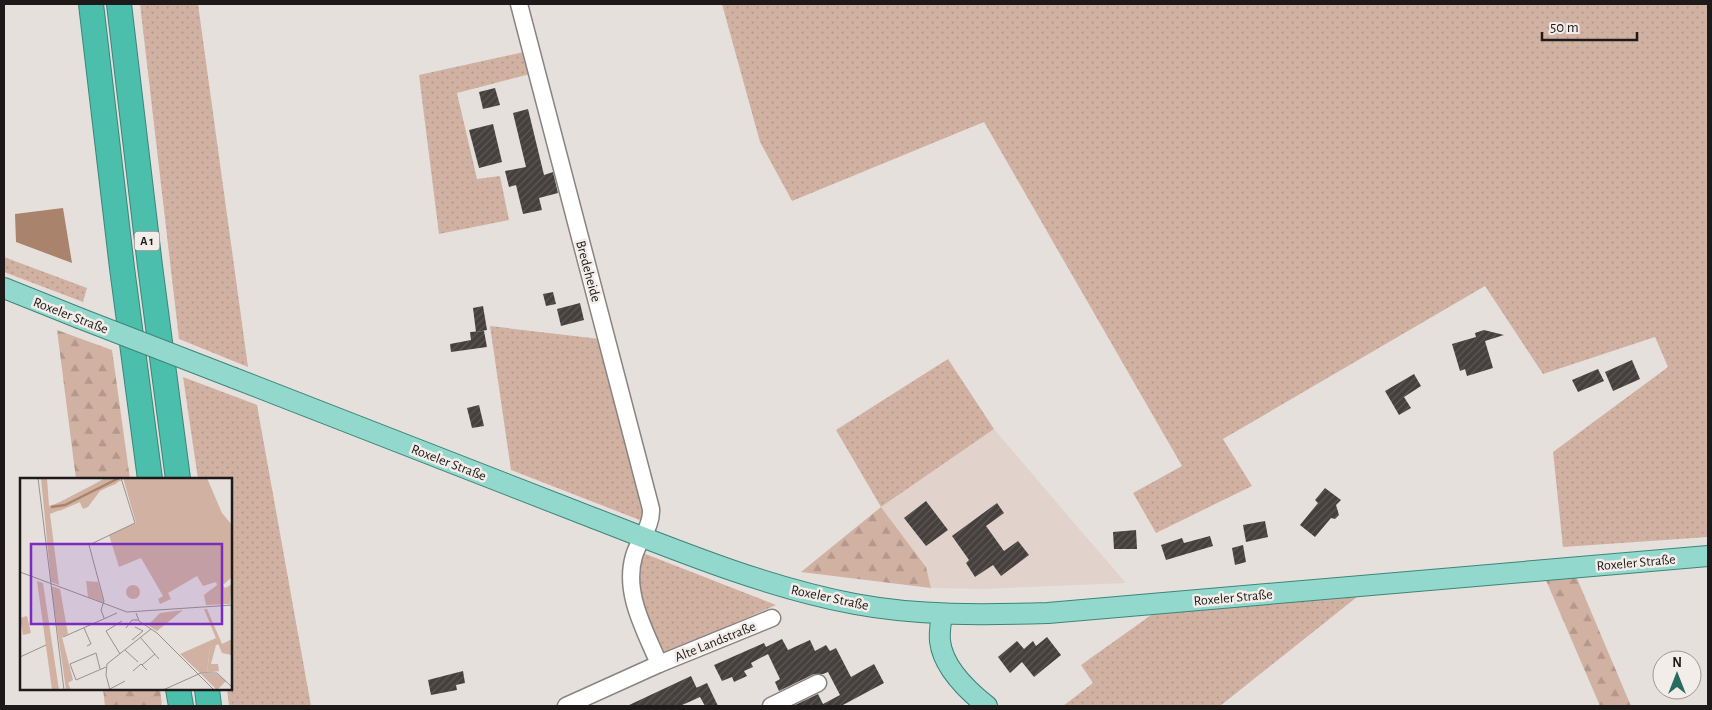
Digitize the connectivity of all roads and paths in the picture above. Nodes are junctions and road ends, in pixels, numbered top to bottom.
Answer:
1 (91, 4) edge
2 (119, 4) edge
3 (520, 4) edge
4 (4, 288) edge
5 (150, 478) edge
6 (178, 478) edge
7 (643, 537) junction
8 (1708, 556) edge
9 (942, 614) junction
10 (772, 618) dead end
11 (659, 664) junction
12 (818, 683) dead end
13 (178, 690) edge
14 (207, 690) edge
15 (181, 706) edge
16 (209, 706) edge
17 (566, 706) edge
18 (771, 706) edge
19 (987, 706) edge

1 - 5 highway, A 1
2 - 6 highway, A 1
3 - 7 street, Bredeheide
4 - 7 main road, Roxeler Straße, bridge
7 - 9 main road, Roxeler Straße
7 - 11 street, Alte Landstraße
8 - 9 main road, Roxeler Straße
9 - 19 main road
10 - 11 street, Alte Landstraße
11 - 17 street, Alte Landstraße
12 - 18 street
13 - 15 highway
14 - 16 highway

